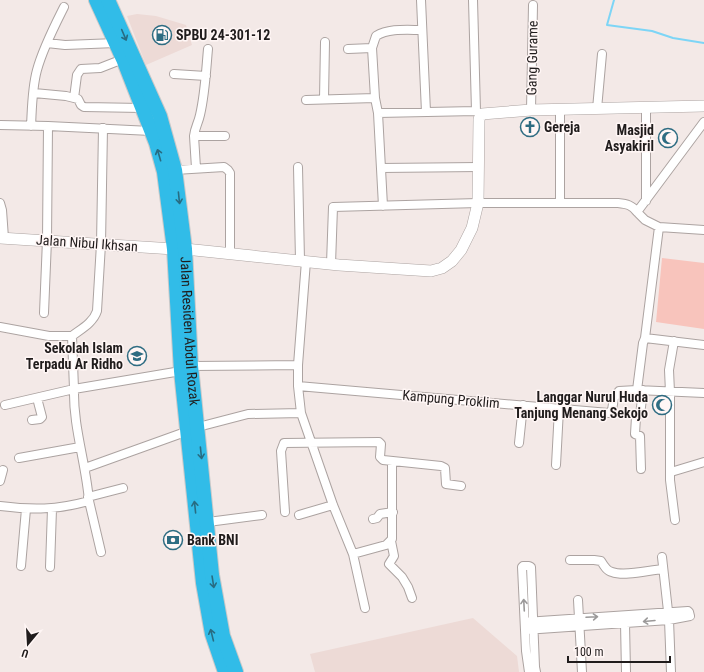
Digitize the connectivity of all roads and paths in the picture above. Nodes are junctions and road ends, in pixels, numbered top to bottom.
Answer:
1 (96, 0) edge
2 (108, 0) edge
3 (421, 0) edge
4 (473, 0) edge
5 (533, 5) dead end
6 (64, 7) dead end
7 (422, 30) junction
8 (325, 42) dead end
9 (47, 43) junction
10 (116, 43) junction
11 (372, 48) junction
12 (208, 49) dead end
13 (348, 49) dead end
14 (602, 54) dead end
15 (123, 58) junction
16 (174, 74) dead end
17 (206, 76) junction
18 (34, 93) junction
19 (74, 98) junction
20 (375, 98) junction
21 (324, 99) junction
22 (306, 100) dead end
23 (704, 106) edge
24 (142, 108) junction
25 (646, 108) junction
26 (597, 109) junction
27 (531, 110) junction
28 (560, 110) junction
29 (426, 112) junction
30 (479, 112) junction
31 (378, 113) junction
32 (704, 122) edge
33 (0, 125) edge
34 (31, 126) junction
35 (48, 126) junction
36 (103, 128) junction
37 (151, 131) junction
38 (194, 136) junction
39 (225, 136) dead end
40 (298, 167) dead end
41 (479, 167) junction
42 (196, 168) junction
43 (381, 168) junction
44 (175, 170) junction
45 (646, 201) junction
46 (0, 203) edge
47 (478, 203) junction
48 (560, 203) junction
49 (383, 206) junction
50 (637, 212) junction
51 (659, 227) junction
52 (704, 230) edge
53 (2, 238) edge
54 (48, 240) junction
55 (101, 244) junction
56 (179, 249) junction
57 (230, 253) junction
58 (303, 261) junction
59 (331, 264) junction
60 (44, 313) dead end
61 (0, 327) edge
62 (72, 336) junction
63 (645, 338) junction
64 (674, 341) junction
65 (704, 345) edge
66 (298, 365) junction
67 (186, 368) junction
68 (298, 386) junction
69 (74, 389) junction
70 (640, 390) junction
71 (670, 392) junction
72 (704, 393) edge
73 (36, 398) junction
74 (523, 405) junction
75 (5, 406) dead end
76 (559, 409) junction
77 (301, 413) junction
78 (32, 420) dead end
79 (193, 429) junction
80 (311, 443) junction
81 (520, 443) dead end
82 (80, 447) junction
83 (19, 458) dead end
84 (392, 461) junction
85 (704, 462) edge
86 (556, 465) dead end
87 (85, 468) junction
88 (641, 469) dead end
89 (3, 470) dead end
90 (671, 472) junction
91 (0, 481) edge
92 (461, 486) dead end
93 (123, 488) dead end
94 (89, 499) junction
95 (333, 505) junction
96 (0, 506) edge
97 (26, 509) junction
98 (52, 509) junction
99 (285, 512) dead end
100 (393, 512) junction
101 (262, 515) dead end
102 (298, 515) dead end
103 (372, 519) dead end
104 (674, 520) dead end
105 (208, 522) junction
106 (391, 541) junction
107 (100, 552) dead end
108 (353, 554) junction
109 (662, 557) dead end
110 (570, 560) dead end
111 (21, 566) dead end
112 (50, 567) dead end
113 (663, 569) junction
114 (412, 598) dead end
115 (578, 600) dead end
116 (365, 608) dead end
117 (668, 616) junction
118 (578, 622) junction
119 (625, 623) junction
120 (529, 626) junction
121 (225, 672) edge
122 (236, 672) edge
123 (529, 672) edge
124 (536, 672) edge
125 (582, 672) edge
126 (626, 672) edge
127 (671, 672) edge

1 - 10 highway, Jalan Residen Abdul Rozak
2 -> 44 highway, Jalan Residen Abdul Rozak
3 - 7 street
4 - 30 street
5 - 27 street, Gang Gurame
6 - 9 street
7 - 11 street
7 - 29 street
8 - 21 street
9 - 10 street
9 - 18 street
10 - 15 highway, Jalan Residen Abdul Rozak
11 - 13 street
11 - 20 street
12 - 17 street
14 - 26 street
15 - 19 street
15 - 24 highway, Jalan Residen Abdul Rozak
16 - 17 street
17 - 38 street
18 - 19 street
18 - 34 street
19 - 24 street
20 - 21 street
20 - 31 street
21 - 22 street
23 - 25 street
24 - 37 highway, Jalan Residen Abdul Rozak
25 - 26 street
25 - 45 street
26 - 28 street
27 - 28 street
27 - 30 street
28 - 48 street
29 - 30 street
29 - 31 street
30 - 41 street, Jalan Nibul Ikhsan
31 - 43 street
32 - 45 street
33 - 34 street
34 - 35 street
35 - 36 street
35 - 54 street
36 - 37 street
36 - 55 street
56 -> 37 highway, Jalan Residen Abdul Rozak
38 - 39 street
38 - 42 street
40 - 58 street
41 - 43 street
41 - 47 street, Jalan Nibul Ikhsan
42 - 44 street
42 - 57 street
43 - 49 street
44 -> 56 highway, Jalan Residen Abdul Rozak
45 - 50 street
46 - 53 street
47 - 48 street
47 - 49 street
47 - 59 street, Jalan Nibul Ikhsan
48 - 50 street
49 - 59 street
50 - 51 street
51 - 52 street
51 - 63 street
53 - 54 street, Jalan Nibul Ikhsan
54 - 55 street, Jalan Nibul Ikhsan
54 - 60 street
55 - 56 street, Jalan Nibul Ikhsan
55 - 62 street
56 - 57 street, Jalan Nibul Ikhsan
56 - 67 highway, Jalan Residen Abdul Rozak
57 - 58 street, Jalan Nibul Ikhsan
58 - 59 street, Jalan Nibul Ikhsan
58 - 66 street
61 - 62 street
62 - 69 street
63 - 64 street
63 - 70 street
64 - 65 street
64 - 71 street
66 - 67 street
66 - 68 street
67 - 69 street
67 - 79 highway, Jalan Residen Abdul Rozak
68 - 74 street, Kampung Proklim
68 - 77 street
69 - 73 street
69 - 82 street
70 - 71 street, Kampung Proklim
70 - 76 street, Kampung Proklim
70 - 88 street
71 - 72 street, Kampung Proklim
71 - 90 street
73 - 75 street
73 - 78 street
74 - 76 street, Kampung Proklim
74 - 81 street
76 - 86 street
77 - 79 street
77 - 80 street
79 - 87 street
79 -> 105 highway, Jalan Residen Abdul Rozak
121 -> 79 highway, Jalan Residen Abdul Rozak
80 - 84 street
80 - 95 street
80 - 99 street
82 - 83 street
82 - 87 street
84 - 92 street
84 - 100 street
85 - 90 street
87 - 94 street
89 - 91 street
90 - 104 street
93 - 94 street
94 - 98 street
94 - 107 street
95 - 102 street
95 - 108 street
96 - 97 street
97 - 98 street
97 - 111 street
98 - 112 street
100 - 103 street
100 - 106 street
101 - 105 street
105 -> 122 highway, Jalan Residen Abdul Rozak
106 - 108 street
106 - 114 street
108 - 116 street
109 - 113 street
110 - 113 street
113 - 117 street
115 - 118 street
118 -> 117 street
117 -> 119 street
117 - 127 street
118 - 119 street
118 - 120 street
118 - 125 street
119 - 126 street
120 -> 120 street
120 - 123 street
120 - 124 street

